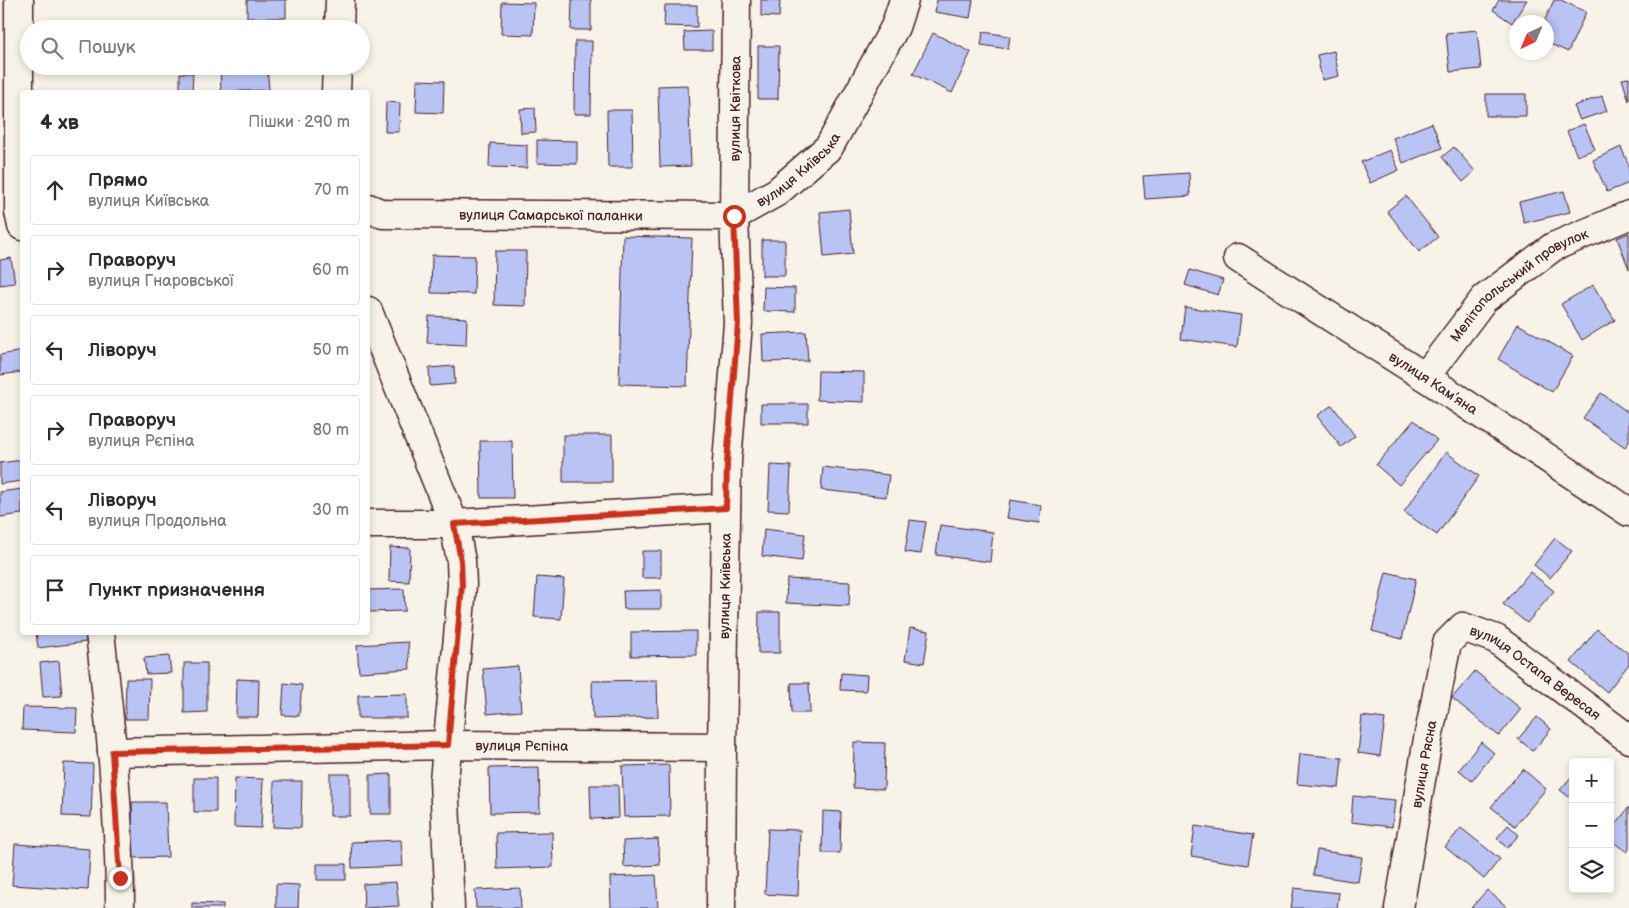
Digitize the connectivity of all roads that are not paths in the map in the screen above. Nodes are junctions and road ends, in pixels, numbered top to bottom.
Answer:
1 (19, 0) edge
2 (340, 0) edge
3 (736, 0) edge
4 (904, 0) edge
5 (339, 20) edge
6 (337, 75) edge
7 (336, 90) edge
8 (20, 108) edge
9 (370, 209) edge
10 (734, 216) junction
11 (1629, 216) edge
12 (1238, 258) dead end
13 (370, 316) edge
14 (1425, 377) junction
15 (726, 508) junction
16 (1629, 512) edge
17 (370, 524) edge
18 (454, 524) junction
19 (1463, 627) joint
20 (100, 635) edge
21 (1629, 739) edge
22 (448, 745) junction
23 (722, 747) junction
24 (112, 752) junction
25 (120, 908) edge
26 (450, 908) edge
27 (721, 908) edge
28 (1399, 908) edge

1 - 8 street
2 - 5 street
3 - 10 street, вулиця Квіткова
4 - 10 street, вулиця Київська
6 - 7 street
9 - 10 street, вулиця Самарської паланки
10 - 15 street, вулиця Київська
11 - 14 street, Мелітопольський провулок
12 - 14 street, вулиця Кам’яна
13 - 18 street
14 - 16 street, вулиця Кам’яна
15 - 18 street
15 - 23 street, вулиця Київська
17 - 18 street
18 - 22 street
19 - 21 street, вулиця Остапа Вересая
19 - 28 street, вулиця Рясна
20 - 24 street
22 - 23 street, вулиця Рєпіна
22 - 24 street, вулиця Рєпіна
22 - 26 street
23 - 27 street, вулиця Київська
24 - 25 street

